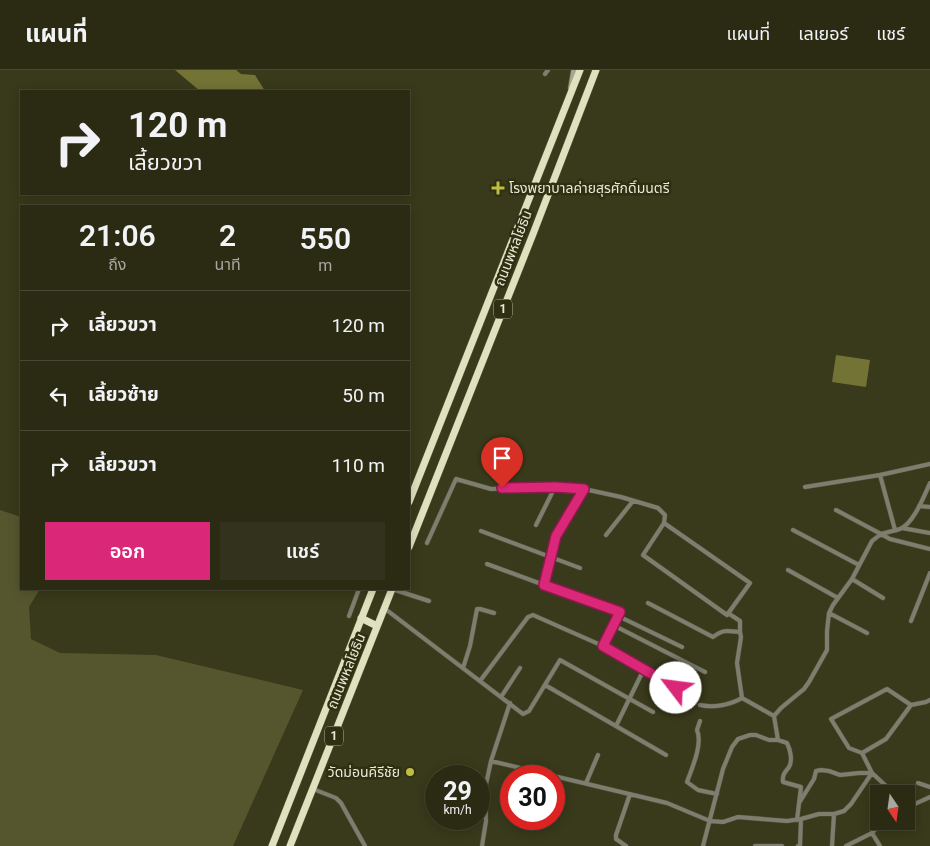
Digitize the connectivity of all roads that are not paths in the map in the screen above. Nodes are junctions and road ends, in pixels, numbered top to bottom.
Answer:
1 (548, 70) edge
2 (574, 70) edge
3 (580, 70) edge
4 (596, 70) edge
5 (545, 74) dead end
6 (568, 103) junction
7 (930, 464) edge
8 (880, 475) junction
9 (930, 483) edge
10 (555, 487) junction
11 (804, 487) dead end
12 (584, 489) junction
13 (410, 499) edge
14 (633, 501) junction
15 (919, 506) junction
16 (930, 507) edge
17 (836, 510) dead end
18 (664, 524) junction
19 (536, 525) dead end
20 (902, 528) junction
21 (793, 530) dead end
22 (895, 530) junction
23 (481, 531) dead end
24 (881, 534) junction
25 (930, 534) edge
26 (606, 535) dead end
27 (427, 543) dead end
28 (410, 544) edge
29 (930, 549) edge
30 (550, 557) junction
31 (487, 564) dead end
32 (859, 565) junction
33 (580, 568) dead end
34 (788, 570) dead end
35 (930, 573) edge
36 (852, 579) junction
37 (544, 585) junction
38 (359, 590) edge
39 (374, 590) edge
40 (392, 590) edge
41 (395, 590) edge
42 (838, 598) junction
43 (883, 598) dead end
44 (429, 601) dead end
45 (648, 603) dead end
46 (384, 608) junction
47 (728, 612) junction
48 (494, 613) dead end
49 (830, 613) junction
50 (348, 616) dead end
51 (618, 616) junction
52 (362, 618) junction
53 (911, 621) dead end
54 (613, 625) junction
55 (377, 626) junction
56 (740, 632) junction
57 (867, 634) dead end
58 (603, 646) junction
59 (682, 647) dead end
60 (463, 668) junction
61 (520, 668) dead end
62 (644, 670) junction
63 (705, 672) dead end
64 (480, 681) junction
65 (545, 685) junction
66 (691, 696) dead end
67 (501, 697) junction
68 (742, 698) junction
69 (629, 699) junction
70 (930, 700) edge
71 (510, 703) junction
72 (700, 705) dead end
73 (911, 705) junction
74 (653, 712) dead end
75 (774, 716) junction
76 (700, 721) dead end
77 (616, 726) junction
78 (778, 740) junction
79 (862, 753) junction
80 (598, 755) dead end
81 (666, 756) dead end
82 (491, 761) junction
83 (872, 773) junction
84 (586, 783) junction
85 (918, 783) dead end
86 (885, 785) edge
87 (930, 787) edge
88 (313, 789) junction
89 (630, 794) junction
90 (717, 794) junction
91 (930, 797) edge
92 (799, 803) junction
93 (915, 804) edge
94 (834, 814) junction
95 (799, 820) junction
96 (710, 822) junction
97 (875, 830) edge
98 (872, 833) junction
99 (272, 846) edge
100 (290, 846) edge
101 (365, 846) edge
102 (482, 846) edge
103 (626, 846) edge
104 (703, 846) edge
105 (755, 846) edge
106 (782, 846) edge
107 (798, 846) edge
108 (832, 846) edge
109 (846, 846) edge
110 (880, 846) edge

1 - 5 street
2 - 6 main road, 1
3 - 6 highway, ถนนพหลโยธิน / 1
4 - 28 highway, ถนนพหลโยธิน / 1
6 - 13 highway, ถนนพหลโยธิน / 1
7 - 8 street
8 - 11 street
8 - 22 street
9 - 15 street
10 - 12 street
10 - 19 street
10 - 27 street
12 - 14 street
12 - 30 street
14 - 18 street
14 - 26 street
15 - 16 street
15 - 20 street
17 - 24 street
18 - 47 street
18 - 47 street
20 - 22 street
20 - 25 street
21 - 32 street
22 - 24 street
23 - 30 street
24 - 29 street
24 - 32 street
30 - 33 street
30 - 37 street
31 - 37 street
32 - 36 street
34 - 42 street
35 - 53 street
36 - 42 street
36 - 43 street
37 - 51 street
38 - 50 street
39 - 52 highway, ถนนพหลโยธิน / 1
40 - 46 highway, ถนนพหลโยธิน / 1
41 - 44 street
42 - 49 street
45 - 56 street
46 - 55 highway, ถนนพหลโยธิน / 1
46 - 60 street
47 - 56 street
48 - 60 street
49 - 57 street
49 - 75 street
51 - 54 street
51 - 59 street
52 - 55 highway
52 - 99 highway, ถนนพหลโยธิน / 1
54 - 58 street
54 - 63 street
55 - 88 highway, ถนนพหลโยธิน / 1
56 - 68 street
58 - 62 street
58 - 64 street
60 - 64 street
61 - 67 street
62 - 66 street
62 - 69 street
64 - 67 street
65 - 69 street
65 - 71 street
65 - 77 street
67 - 71 street
68 - 72 street
68 - 75 street
69 - 74 street
69 - 77 street
70 - 73 street
71 - 82 street
73 - 79 street
73 - 79 street
75 - 78 street
76 - 90 street
77 - 81 street
78 - 90 street
78 - 92 street
79 - 83 street
80 - 84 street
82 - 84 street
82 - 102 street
83 - 86 street
83 - 92 street
83 - 94 street
84 - 89 street
85 - 87 street
88 - 100 highway, ถนนพหลโยธิน / 1
88 - 101 street
89 - 96 street
89 - 103 street
90 - 96 street
91 - 93 street
92 - 95 street
94 - 95 street
94 - 108 street
95 - 96 street
95 - 107 street
96 - 104 street
97 - 98 street
98 - 109 street
98 - 110 street
105 - 106 street

